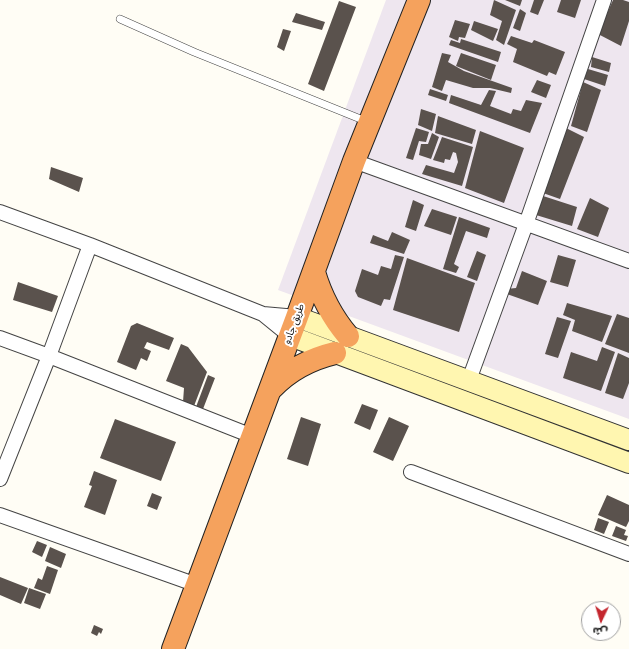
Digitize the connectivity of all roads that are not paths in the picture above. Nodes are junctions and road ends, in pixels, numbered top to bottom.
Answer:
1 (419, 0) edge
2 (604, 0) edge
3 (120, 19) dead end
4 (370, 123) junction
5 (354, 161) junction
6 (0, 212) edge
7 (526, 224) junction
8 (90, 245) junction
9 (629, 261) edge
10 (314, 272) junction
11 (263, 314) junction
12 (294, 326) junction
13 (348, 336) junction
14 (0, 338) edge
15 (335, 353) junction
16 (49, 356) junction
17 (469, 380) junction
18 (269, 390) junction
19 (252, 436) junction
20 (629, 440) edge
21 (629, 464) edge
22 (411, 472) dead end
23 (0, 479) edge
24 (0, 515) edge
25 (629, 554) edge
26 (197, 585) junction
27 (173, 649) edge

1 - 4 highway, طريق جادو
2 - 7 street
3 - 4 lane
4 - 5 highway, طريق جادو
5 - 7 street
5 - 10 highway, طريق جادو
6 - 8 street
7 - 9 street
7 - 17 street
8 - 11 street
8 - 16 street
10 - 12 highway, طريق جادو
10 - 13 highway
11 - 12 street
11 - 12 street
12 - 13 street
12 - 15 street
12 - 18 highway, طريق جادو
13 - 17 street
14 - 16 street
15 - 18 highway
15 - 21 street
16 - 19 street
16 - 23 street
17 - 20 street
18 - 19 highway, طريق جادو
19 - 26 highway, طريق جادو
22 - 25 street
24 - 26 street
26 - 27 highway, طريق جادو

